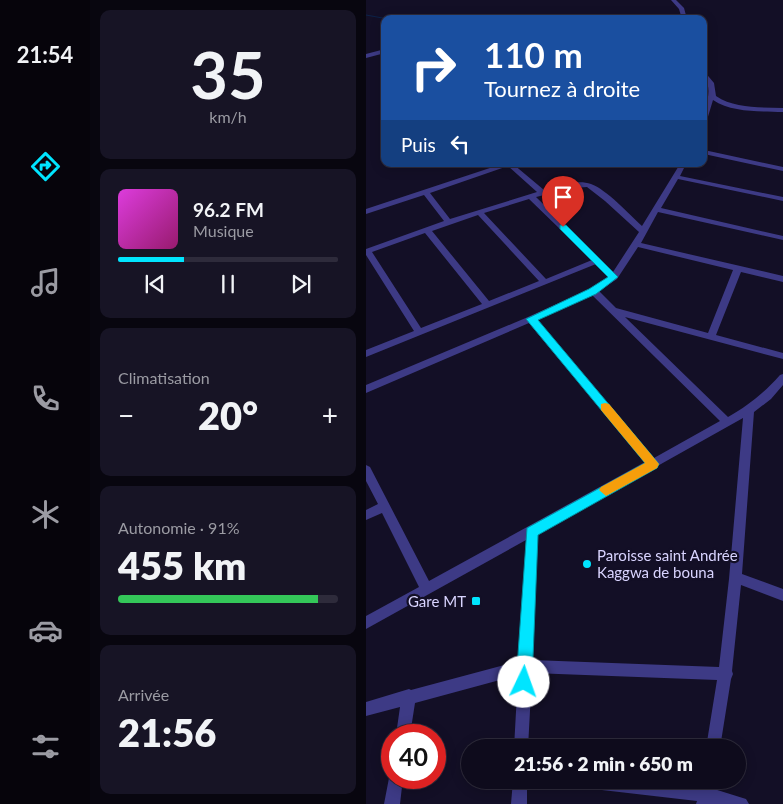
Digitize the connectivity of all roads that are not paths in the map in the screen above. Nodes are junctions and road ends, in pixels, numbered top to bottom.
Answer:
1 (673, 0) edge
2 (684, 15) edge
3 (381, 52) edge
4 (366, 56) edge
5 (707, 77) edge
6 (712, 95) junction
7 (783, 110) edge
8 (707, 111) edge
9 (707, 153) edge
10 (500, 167) edge
11 (513, 167) edge
12 (681, 167) edge
13 (783, 169) edge
14 (676, 177) junction
15 (542, 192) junction
16 (426, 193) junction
17 (531, 196) junction
18 (783, 199) edge
19 (658, 210) junction
20 (366, 212) edge
21 (480, 213) junction
22 (449, 223) junction
23 (427, 230) junction
24 (644, 232) junction
25 (783, 238) edge
26 (636, 244) junction
27 (367, 252) edge
28 (597, 261) junction
29 (738, 268) junction
30 (614, 277) junction
31 (783, 279) edge
32 (546, 283) junction
33 (592, 291) junction
34 (488, 306) junction
35 (613, 311) junction
36 (531, 319) junction
37 (419, 332) junction
38 (711, 337) junction
39 (366, 354) edge
40 (783, 356) edge
41 (783, 378) edge
42 (366, 389) edge
43 (749, 410) junction
44 (727, 422) junction
45 (653, 464) junction
46 (366, 470) edge
47 (385, 506) junction
48 (366, 515) edge
49 (532, 532) junction
50 (737, 578) junction
51 (427, 589) junction
52 (783, 595) edge
53 (366, 623) edge
54 (525, 666) junction
55 (726, 674) junction
56 (409, 696) junction
57 (366, 709) edge
58 (405, 724) edge
59 (521, 739) edge
60 (715, 739) edge
61 (394, 789) edge
62 (520, 789) edge
63 (666, 789) edge
64 (706, 793) edge
65 (392, 804) edge
66 (519, 804) edge
67 (742, 804) edge

1 - 2 street
3 - 4 street
5 - 6 street
6 - 7 street
6 - 8 street
9 - 13 street
10 - 16 street
11 - 15 street
12 - 14 street
14 - 18 street
14 - 19 street
15 - 17 street
15 - 24 street
16 - 20 street
16 - 22 street
17 - 21 street
17 - 28 street
19 - 24 street
19 - 25 street
21 - 22 street
21 - 32 street
22 - 23 street
23 - 27 street
23 - 34 street
24 - 26 street
26 - 29 street
26 - 30 street
27 - 37 street
28 - 30 street
28 - 32 street
29 - 31 street
29 - 38 street
30 - 33 street
32 - 34 street
33 - 35 street
33 - 36 street
34 - 37 street
35 - 38 street
35 - 44 street
36 - 42 street
36 - 45 street
37 - 39 street
38 - 40 street
41 - 43 street
43 - 44 street
43 - 50 street
44 - 45 street
45 - 49 street
46 - 47 street
47 - 48 street
47 - 51 street
49 - 51 street
49 - 54 street
50 - 52 street
50 - 55 street
51 - 53 street
54 - 55 street
54 - 56 street
54 - 59 street
55 - 60 street
56 - 57 street
56 - 58 street
61 - 65 street
62 - 66 street
63 - 64 street
64 - 67 street

